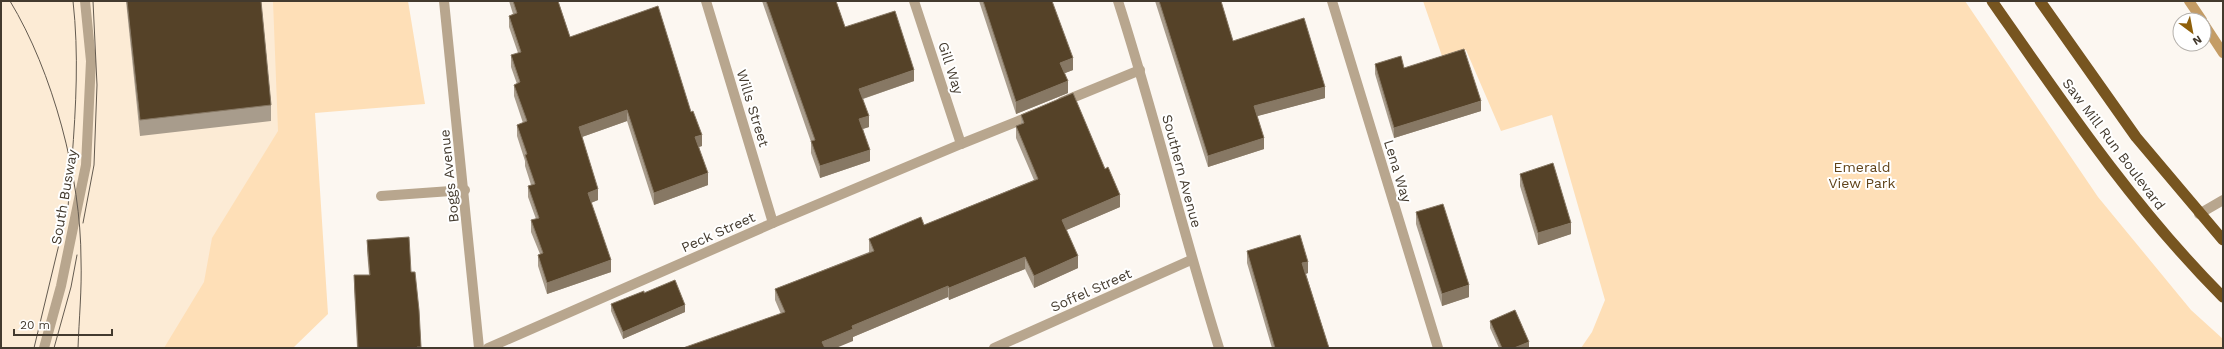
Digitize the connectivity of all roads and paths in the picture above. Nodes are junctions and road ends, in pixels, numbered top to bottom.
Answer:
1 (85, 1) edge
2 (444, 1) edge
3 (706, 1) edge
4 (914, 1) edge
5 (1118, 1) edge
6 (1332, 1) edge
7 (1992, 1) edge
8 (2040, 1) edge
9 (1140, 70) junction
10 (1054, 106) edge
11 (1040, 112) edge
12 (961, 144) junction
13 (465, 190) junction
14 (381, 196) dead end
15 (2223, 200) edge
16 (2199, 214) junction
17 (773, 223) junction
18 (2223, 240) edge
19 (1191, 260) junction
20 (2223, 297) edge
21 (998, 346) edge
22 (44, 348) edge
23 (479, 348) edge
24 (488, 348) edge
25 (1219, 348) edge
26 (1438, 348) edge

1 - 22 street, South Busway
2 - 13 street, Boggs Avenue
3 - 17 street, Wills Street
4 - 12 street, Gill Way
5 - 9 street, Southern Avenue
6 - 26 street, Lena Way
7 - 20 highway, Saw Mill Run Boulevard
8 - 16 highway, Saw Mill Run Boulevard
9 - 10 street
9 - 19 street, Southern Avenue
11 - 12 street, Peck Street
12 - 17 street, Peck Street
13 - 14 street
13 - 23 street, Boggs Avenue
15 - 16 street
16 - 18 highway, Saw Mill Run Boulevard
17 - 24 street, Peck Street
19 - 21 street, Soffel Street
19 - 25 street, Southern Avenue

